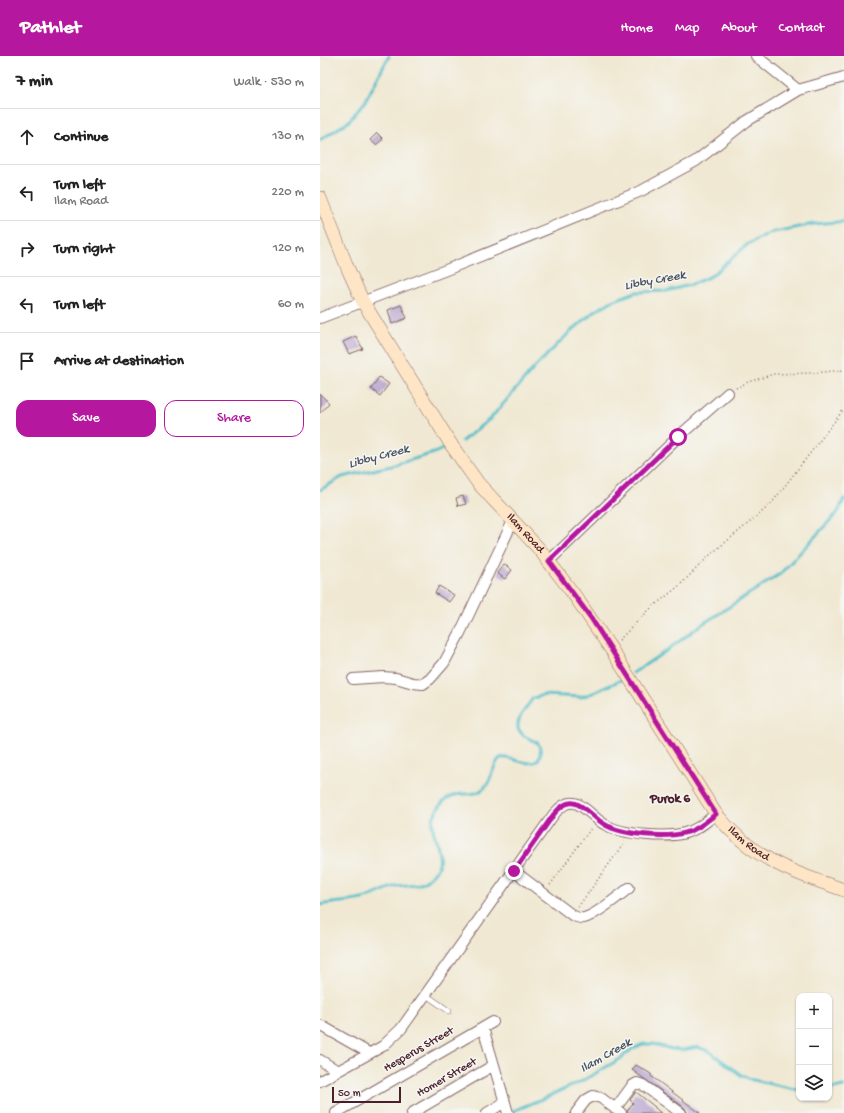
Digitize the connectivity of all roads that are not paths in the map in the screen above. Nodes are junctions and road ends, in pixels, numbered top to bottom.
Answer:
1 (756, 56) edge
2 (844, 76) edge
3 (798, 90) junction
4 (320, 198) edge
5 (363, 302) junction
6 (320, 318) edge
7 (728, 393) road end
8 (512, 521) junction
9 (549, 561) junction
10 (353, 679) dead end
11 (716, 814) junction
12 (514, 871) junction
13 (629, 888) dead end
14 (844, 890) edge
15 (426, 995) junction
16 (449, 1012) dead end
17 (494, 1022) dead end
18 (320, 1025) edge
19 (483, 1028) junction
20 (369, 1053) junction
21 (320, 1060) edge
22 (494, 1065) junction
23 (338, 1071) junction
24 (320, 1081) edge
25 (505, 1102) junction
26 (618, 1111) edge
27 (336, 1113) edge
28 (412, 1113) edge
29 (487, 1113) edge
30 (508, 1113) edge
31 (576, 1113) edge
32 (681, 1113) edge

1 - 3 street
2 - 3 street
3 - 5 street
4 - 5 street, Ilam Road
5 - 6 street
5 - 8 street, Ilam Road
7 - 9 street
8 - 9 street, Ilam Road
8 - 10 street
9 - 11 street, Ilam Road
11 - 12 street
11 - 14 street, Ilam Road
12 - 13 street
12 - 15 street
15 - 16 lane
15 - 20 street
17 - 19 street, Hesperus Street
18 - 20 street
19 - 22 street
19 - 27 street, Hesperus Street
20 - 23 street
21 - 23 street
22 - 25 street
22 - 28 street, Homer Street
23 - 24 street
25 - 29 street
25 - 30 street
26 - 31 street
26 - 32 street

